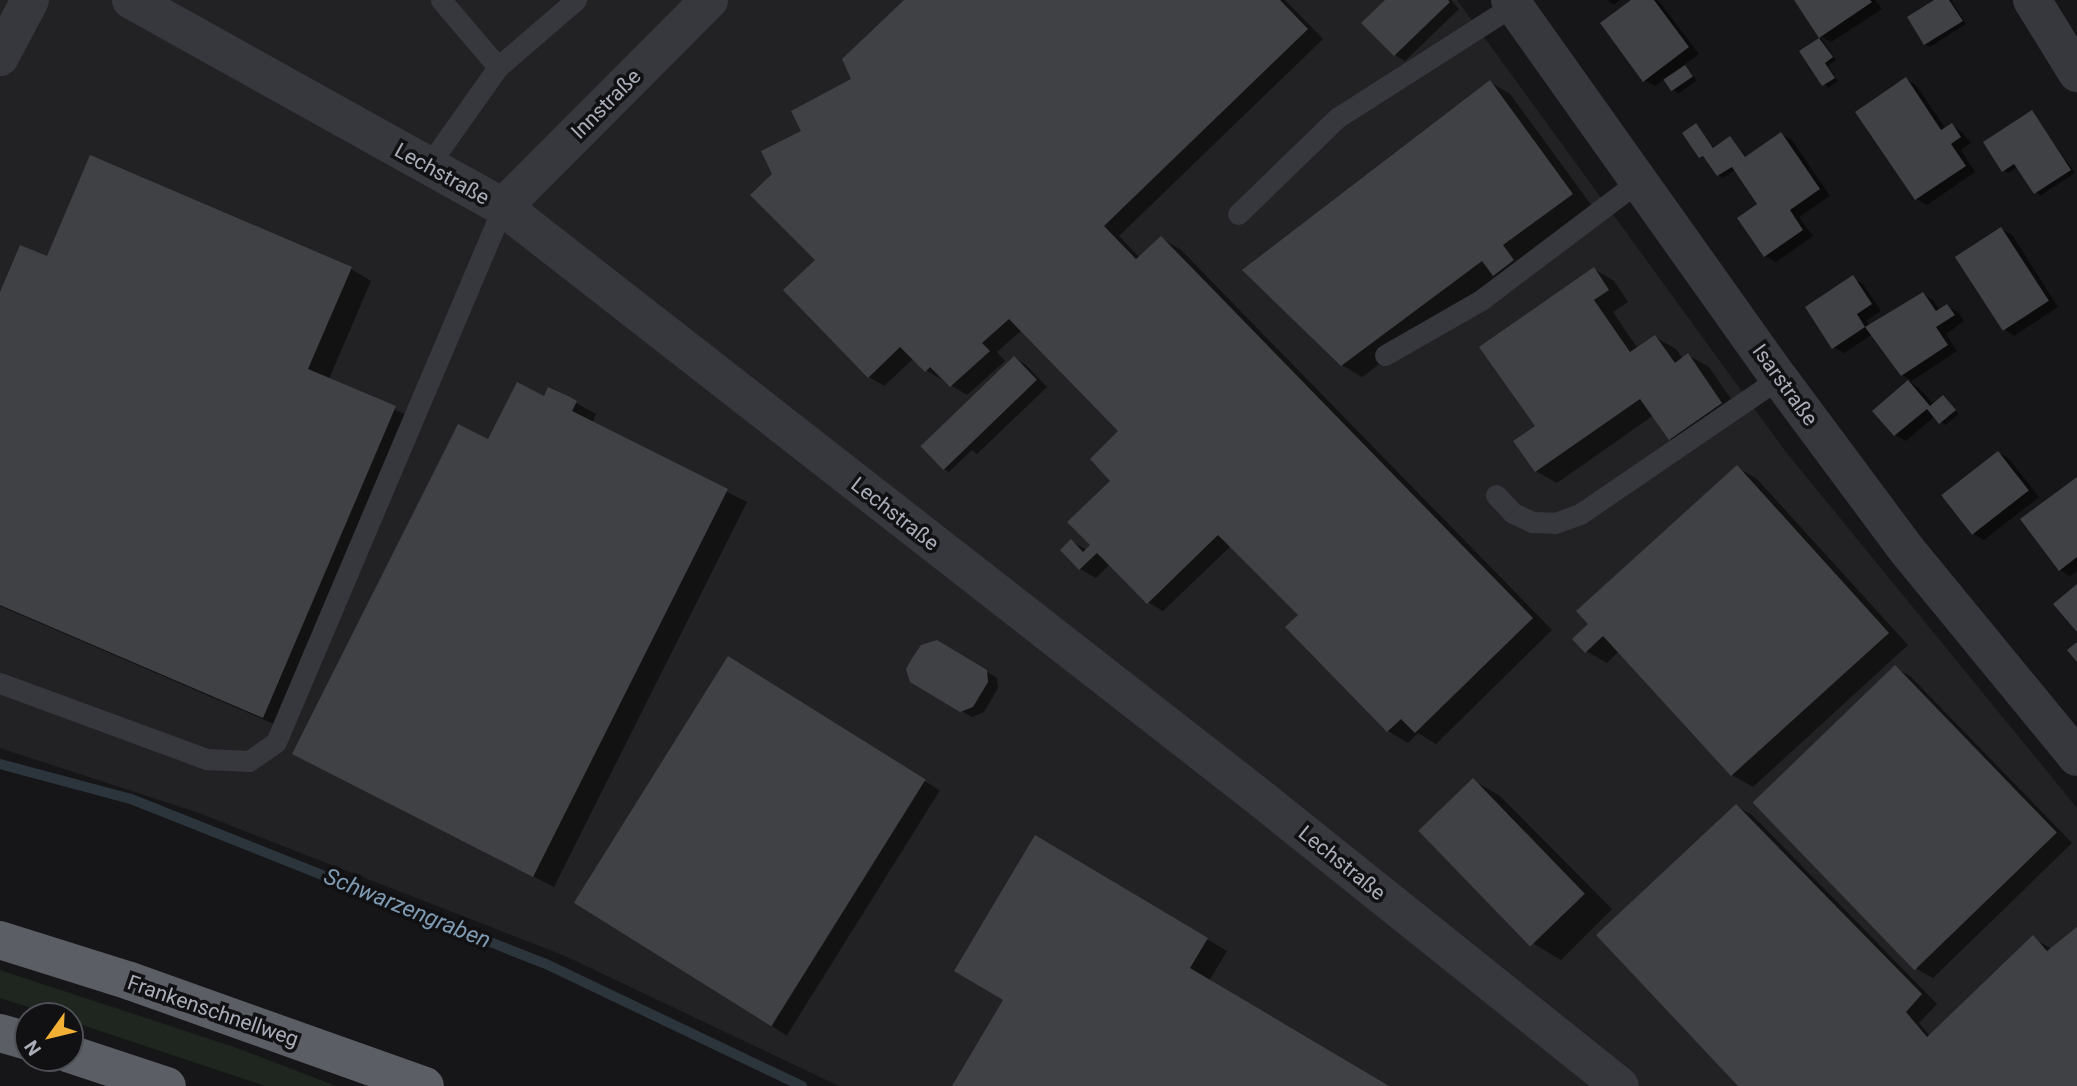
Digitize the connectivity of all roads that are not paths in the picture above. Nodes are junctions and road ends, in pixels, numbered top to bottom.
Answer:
1 (30, 0) edge
2 (131, 0) edge
3 (441, 0) edge
4 (576, 0) edge
5 (709, 0) edge
6 (2032, 0) edge
7 (1512, 3) edge
8 (0, 57) edge
9 (498, 67) junction
10 (2077, 73) edge
11 (428, 166) junction
12 (1640, 180) junction
13 (503, 207) junction
14 (1238, 214) dead end
15 (1385, 355) dead end
16 (1779, 378) junction
17 (1496, 495) dead end
18 (0, 683) edge
19 (2077, 757) edge
20 (0, 940) edge
21 (84, 1059) edge
22 (167, 1086) edge
23 (425, 1086) edge
24 (1620, 1086) edge

1 - 8 street
2 - 11 street, Lechstraße
3 - 9 lane
4 - 9 lane
5 - 13 street, Innstraße
6 - 10 street
7 - 12 street, Isarstraße
7 - 14 lane
9 - 11 lane
11 - 13 street, Lechstraße
12 - 15 lane
12 - 16 street, Isarstraße
13 - 18 lane
13 - 24 street, Lechstraße
16 - 17 lane
16 - 19 street, Isarstraße
20 - 23 highway, Frankenschnellweg
21 - 22 highway

